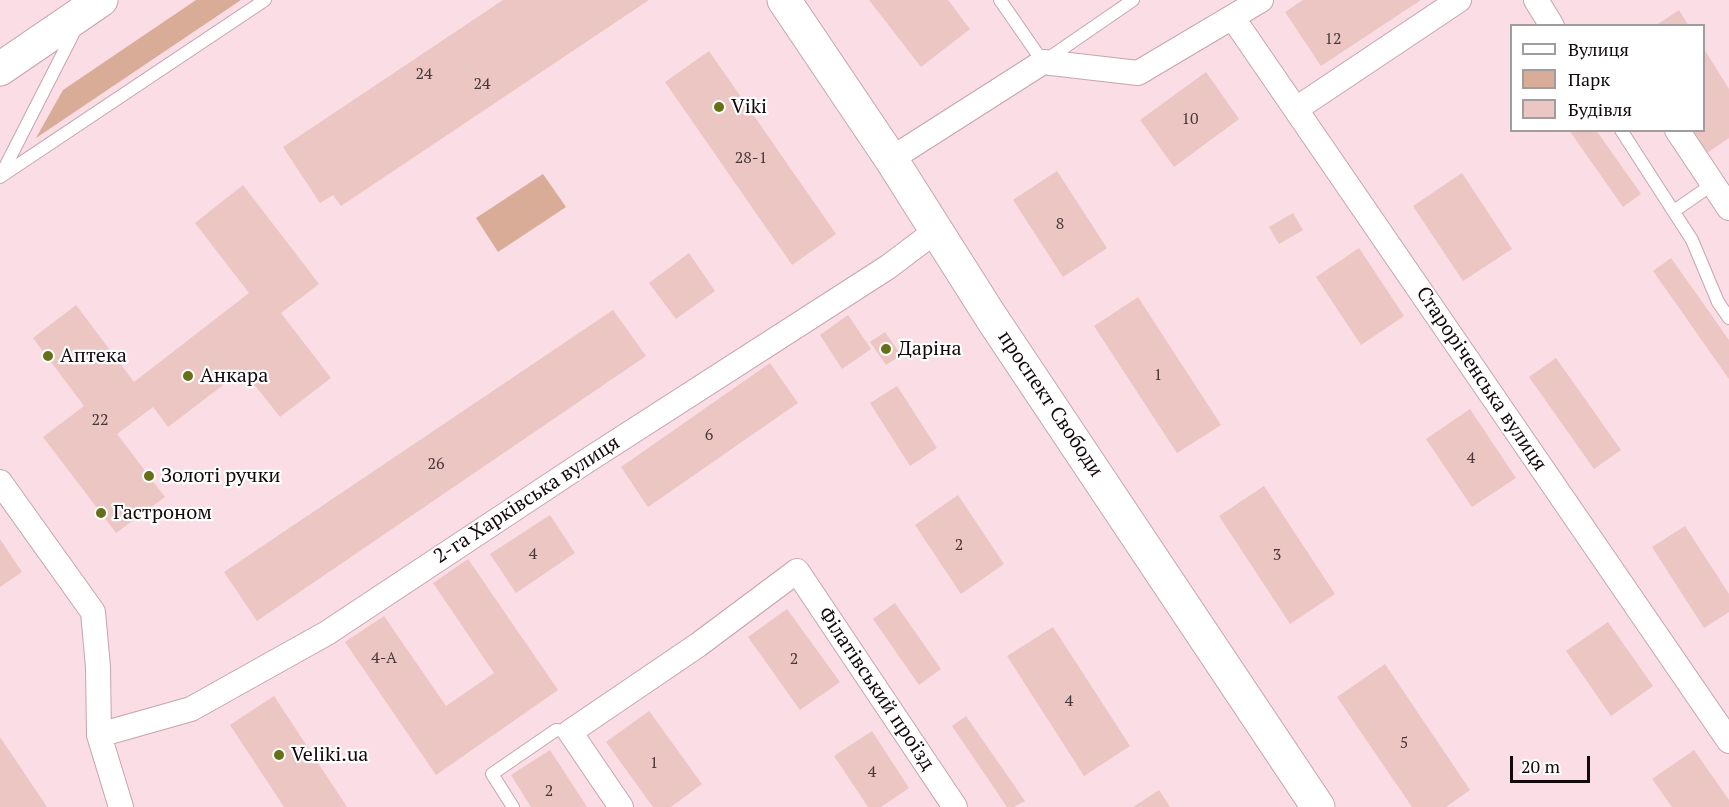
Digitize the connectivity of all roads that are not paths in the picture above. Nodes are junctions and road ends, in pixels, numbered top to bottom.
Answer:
1 (264, 0) edge
2 (784, 0) edge
3 (1000, 0) edge
4 (1133, 0) edge
5 (1261, 0) edge
6 (1459, 0) edge
7 (1536, 0) edge
8 (93, 5) edge
9 (1233, 18) junction
10 (1551, 24) edge
11 (1042, 62) junction
12 (0, 69) edge
13 (1296, 110) junction
14 (1622, 132) edge
15 (1678, 132) edge
16 (891, 159) junction
17 (0, 176) edge
18 (1713, 184) junction
19 (1729, 208) edge
20 (1674, 212) junction
21 (937, 230) junction
22 (1729, 318) edge
23 (0, 482) edge
24 (570, 732) junction
25 (99, 735) junction
26 (1729, 741) edge
27 (121, 807) edge
28 (513, 807) edge
29 (621, 807) edge
30 (955, 807) edge
31 (1318, 807) edge

1 - 17 lane
2 - 16 main road, проспект Свободи
3 - 11 lane
4 - 11 lane
5 - 9 street
6 - 13 street
7 - 10 street
8 - 12 main road
8 - 17 lane
9 - 11 street
9 - 13 street, Староріченська вулиця
11 - 16 street
13 - 26 street, Староріченська вулиця
14 - 20 lane
15 - 18 street
16 - 21 main road, проспект Свободи
18 - 19 street
18 - 20 lane
20 - 22 lane
21 - 25 street, 2-га Харківська вулиця
21 - 31 main road, проспект Свободи
23 - 25 street
24 - 28 lane
24 - 29 street
24 - 30 street, Філатівський проїзд
25 - 27 street

